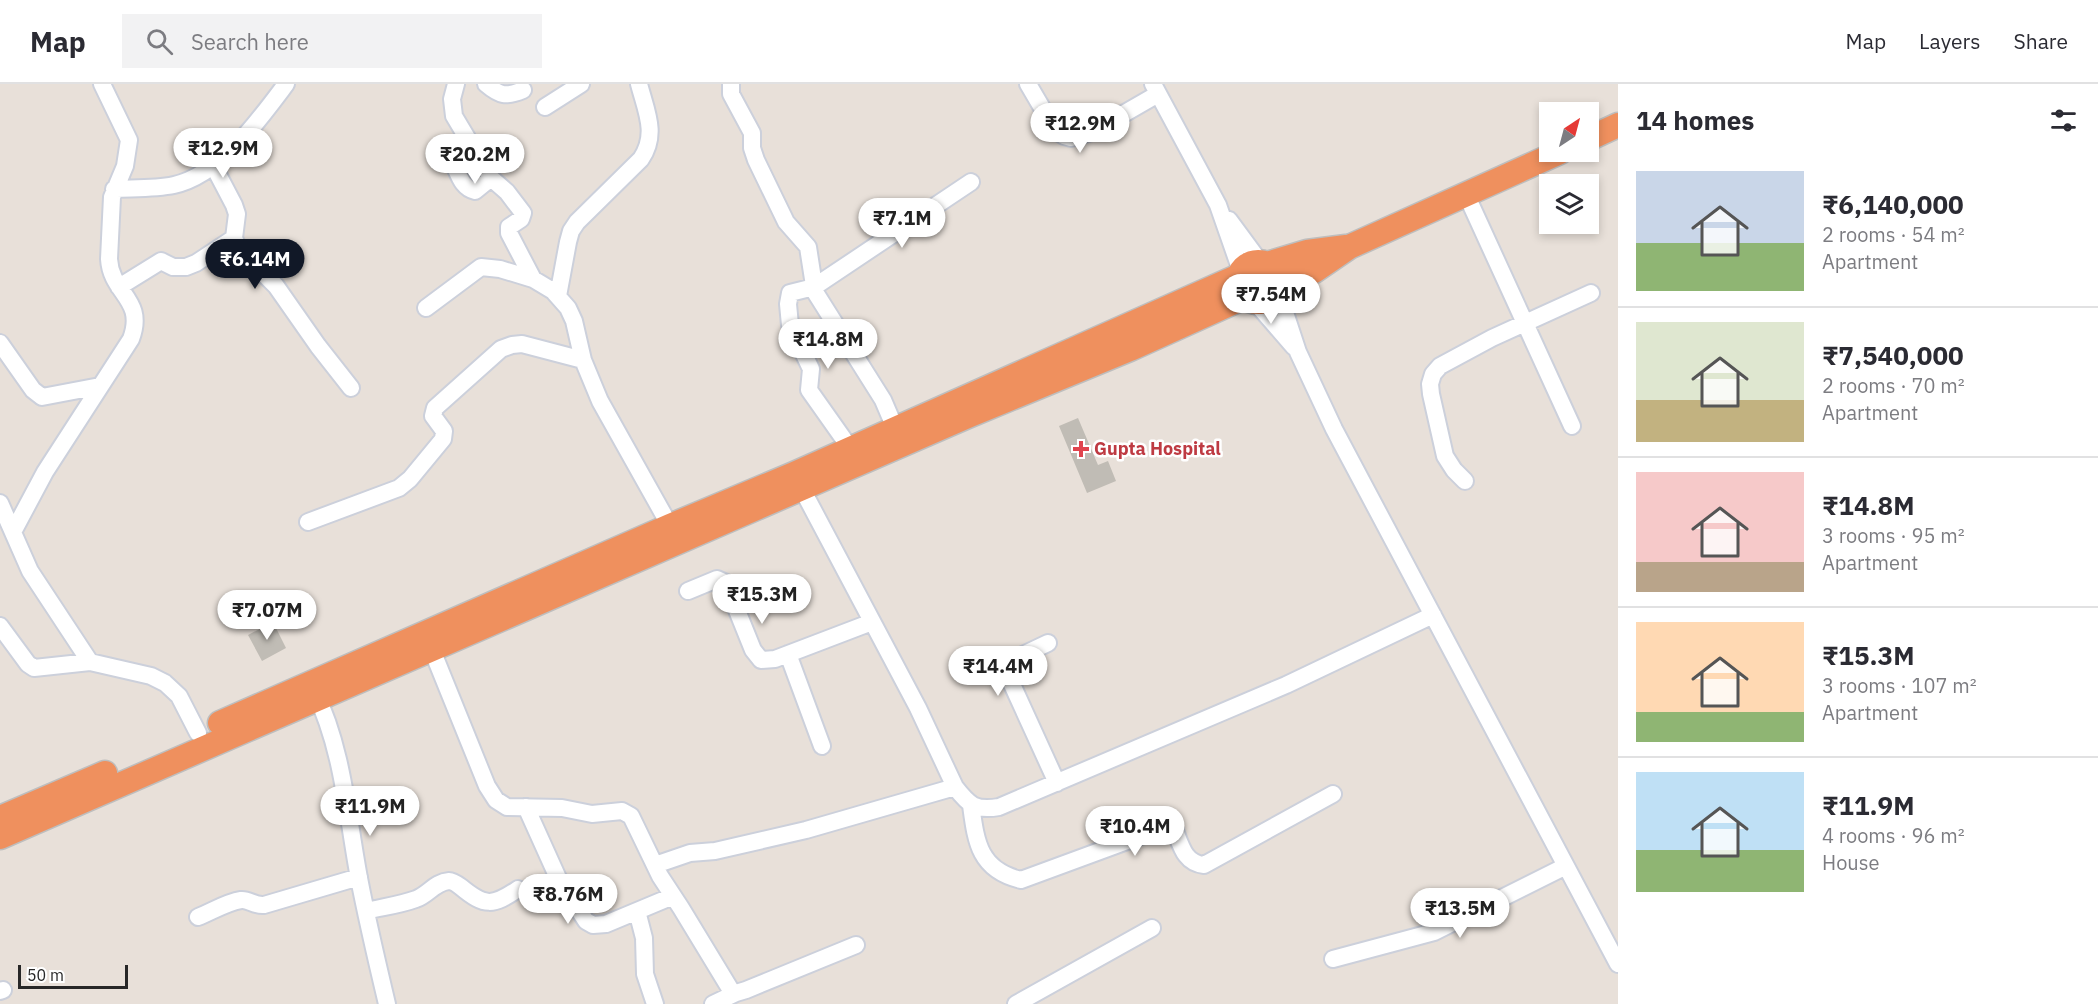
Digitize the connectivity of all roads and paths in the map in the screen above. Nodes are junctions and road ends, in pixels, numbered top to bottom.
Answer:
1 (102, 84) edge
2 (456, 84) edge
3 (486, 84) edge
4 (581, 84) edge
5 (639, 84) edge
6 (731, 84) edge
7 (1028, 84) edge
8 (279, 87) edge
9 (1156, 89) edge
10 (523, 90) dead end
11 (545, 107) dead end
12 (1618, 125) edge
13 (1599, 134) edge
14 (1539, 161) edge
15 (213, 165) junction
16 (454, 165) dead end
17 (491, 178) junction
18 (971, 182) dead end
19 (114, 189) junction
20 (1466, 194) junction
21 (234, 238) junction
22 (533, 279) junction
23 (1258, 281) junction
24 (119, 287) junction
25 (814, 287) junction
26 (1591, 293) dead end
27 (558, 296) junction
28 (426, 308) dead end
29 (1526, 322) junction
30 (0, 343) edge
31 (1298, 352) junction
32 (583, 360) junction
33 (100, 386) junction
34 (351, 388) dead end
35 (1572, 426) dead end
36 (895, 428) junction
37 (850, 448) junction
38 (1465, 482) dead end
39 (802, 489) junction
40 (0, 503) edge
41 (308, 522) dead end
42 (7, 526) edge
43 (670, 526) junction
44 (688, 591) dead end
45 (1433, 615) junction
46 (872, 622) junction
47 (0, 626) edge
48 (1048, 643) dead end
49 (432, 650) junction
50 (788, 654) junction
51 (90, 662) junction
52 (315, 691) junction
53 (198, 733) junction
54 (822, 746) dead end
55 (1057, 783) junction
56 (955, 786) junction
57 (1333, 794) dead end
58 (971, 805) junction
59 (526, 807) junction
60 (0, 818) edge
61 (0, 837) edge
62 (655, 865) junction
63 (1566, 866) junction
64 (358, 877) junction
65 (518, 889) dead end
66 (673, 896) junction
67 (366, 911) junction
68 (637, 911) junction
69 (198, 917) dead end
70 (1152, 928) dead end
71 (856, 945) dead end
72 (1333, 959) dead end
73 (1618, 964) edge
74 (736, 993) junction
75 (387, 1004) edge
76 (656, 1004) edge
77 (714, 1004) edge
78 (1017, 1004) edge

1 - 19 street
2 - 17 street
3 - 10 street
4 - 11 street
5 - 27 street
6 - 25 street
7 - 9 street
8 - 15 street
9 - 23 street
12 - 13 highway
14 - 20 highway
15 - 19 street
15 - 21 street
16 - 17 street
17 - 22 street
18 - 25 street
19 - 24 street
20 - 23 highway
20 - 29 street
21 - 24 street
21 - 34 street
22 - 27 street
22 - 28 street
23 - 31 street
23 - 31 street
23 - 36 highway
23 - 39 highway
24 - 33 street
25 - 36 street
25 - 37 street
26 - 29 street
27 - 32 street
29 - 35 street
29 - 38 street
30 - 33 street
31 - 45 street
32 - 41 street
32 - 43 street
33 - 42 street
36 - 37 highway
37 - 43 highway
39 - 46 street
39 - 49 highway
40 - 42 street
42 - 51 street
43 - 52 highway
44 - 50 street
45 - 55 street
45 - 63 street
46 - 50 street
46 - 56 street
47 - 51 street
48 - 55 street
49 - 52 highway
49 - 59 street
50 - 54 street
51 - 53 street
52 - 53 highway
52 - 61 highway
52 - 64 street
53 - 60 highway
55 - 58 street
56 - 58 street
56 - 62 street
57 - 58 street
59 - 62 street
59 - 68 street
62 - 66 street
63 - 72 street
63 - 73 street
64 - 67 street
64 - 69 street
65 - 67 street
66 - 68 street
66 - 74 street
67 - 75 street
68 - 76 street
70 - 78 street
71 - 74 street
74 - 77 street

